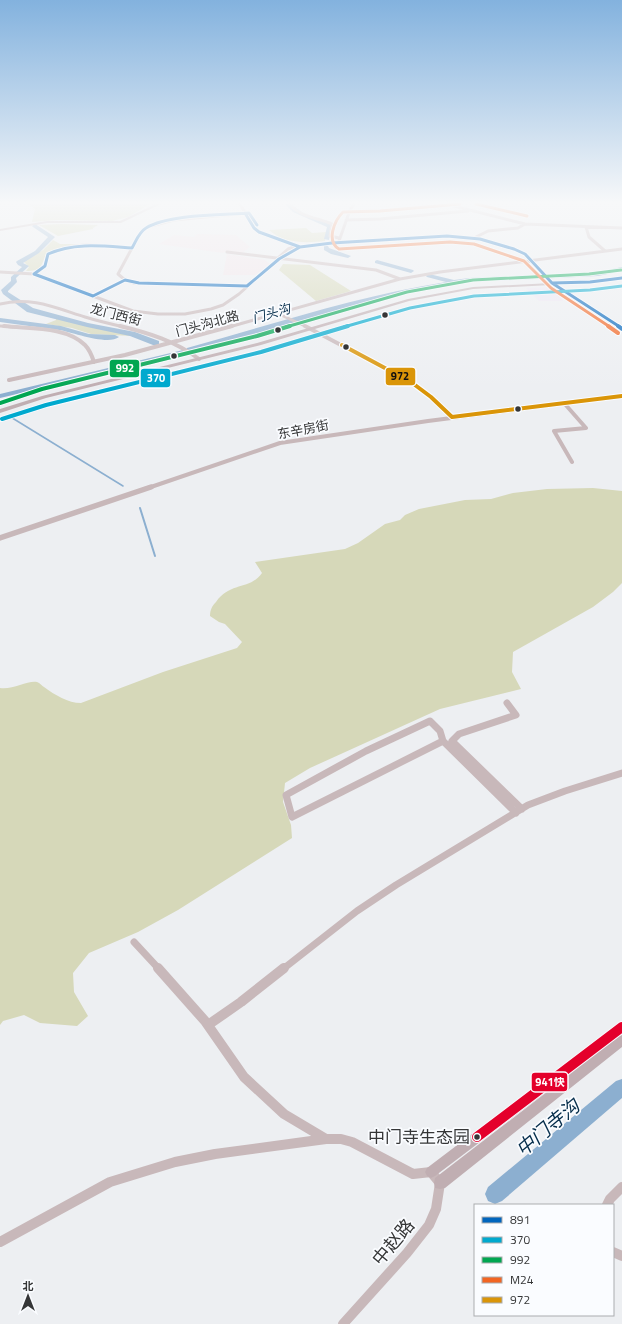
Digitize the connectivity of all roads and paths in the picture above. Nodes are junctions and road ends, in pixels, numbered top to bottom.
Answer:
1 (44, 266) edge
2 (121, 266) edge
3 (271, 266) edge
4 (339, 266) edge
5 (488, 266) edge
6 (537, 266) edge
7 (539, 266) edge
8 (0, 272) edge
9 (34, 274) junction
10 (622, 277) edge
11 (400, 279) junction
12 (125, 280) junction
13 (553, 282) junction
14 (247, 286) junction
15 (93, 296) junction
16 (0, 304) edge
17 (279, 314) junction
18 (0, 326) edge
19 (622, 326) edge
20 (307, 327) junction
21 (622, 329) edge
22 (173, 342) junction
23 (198, 358) junction
24 (94, 362) junction
25 (9, 380) dead end
26 (622, 396) edge
27 (564, 404) junction
28 (0, 410) edge
29 (452, 417) junction
30 (572, 462) dead end
31 (0, 538) edge
32 (507, 703) dead end
33 (443, 741) junction
34 (622, 774) edge
35 (519, 811) junction
36 (134, 942) dead end
37 (208, 1025) junction
38 (622, 1027) edge
39 (622, 1040) edge
40 (326, 1139) junction
41 (431, 1172) junction
42 (440, 1183) junction
43 (622, 1187) edge
44 (608, 1204) edge
45 (0, 1242) edge
46 (343, 1324) edge

1 - 9 street
2 - 12 street
3 - 14 street
4 - 11 street
5 - 11 street, 门头沟北路
6 - 13 street
7 - 13 street
8 - 9 street
9 - 15 street
10 - 13 main road
11 - 17 street, 门头沟北路
12 - 14 street
12 - 15 street
13 - 19 street
13 - 20 main road
13 - 21 street
14 - 15 street
16 - 22 street, 龙门西街
17 - 20 street
17 - 22 street, 门头沟北路
18 - 24 street
20 - 23 main road
20 - 29 street
22 - 23 street, 龙门西街
22 - 24 street, 门头沟北路
23 - 28 main road
24 - 25 street, 门头沟北路
26 - 27 street, 东辛房街
27 - 29 street, 东辛房街
27 - 30 street
29 - 31 street, 东辛房街
32 - 35 street
33 - 33 street
33 - 35 street
34 - 35 street
35 - 37 street
36 - 37 street
37 - 40 street
38 - 41 main road
39 - 42 main road
40 - 41 street
40 - 45 street
41 - 42 street
42 - 46 street, 中赵路
43 - 44 street

